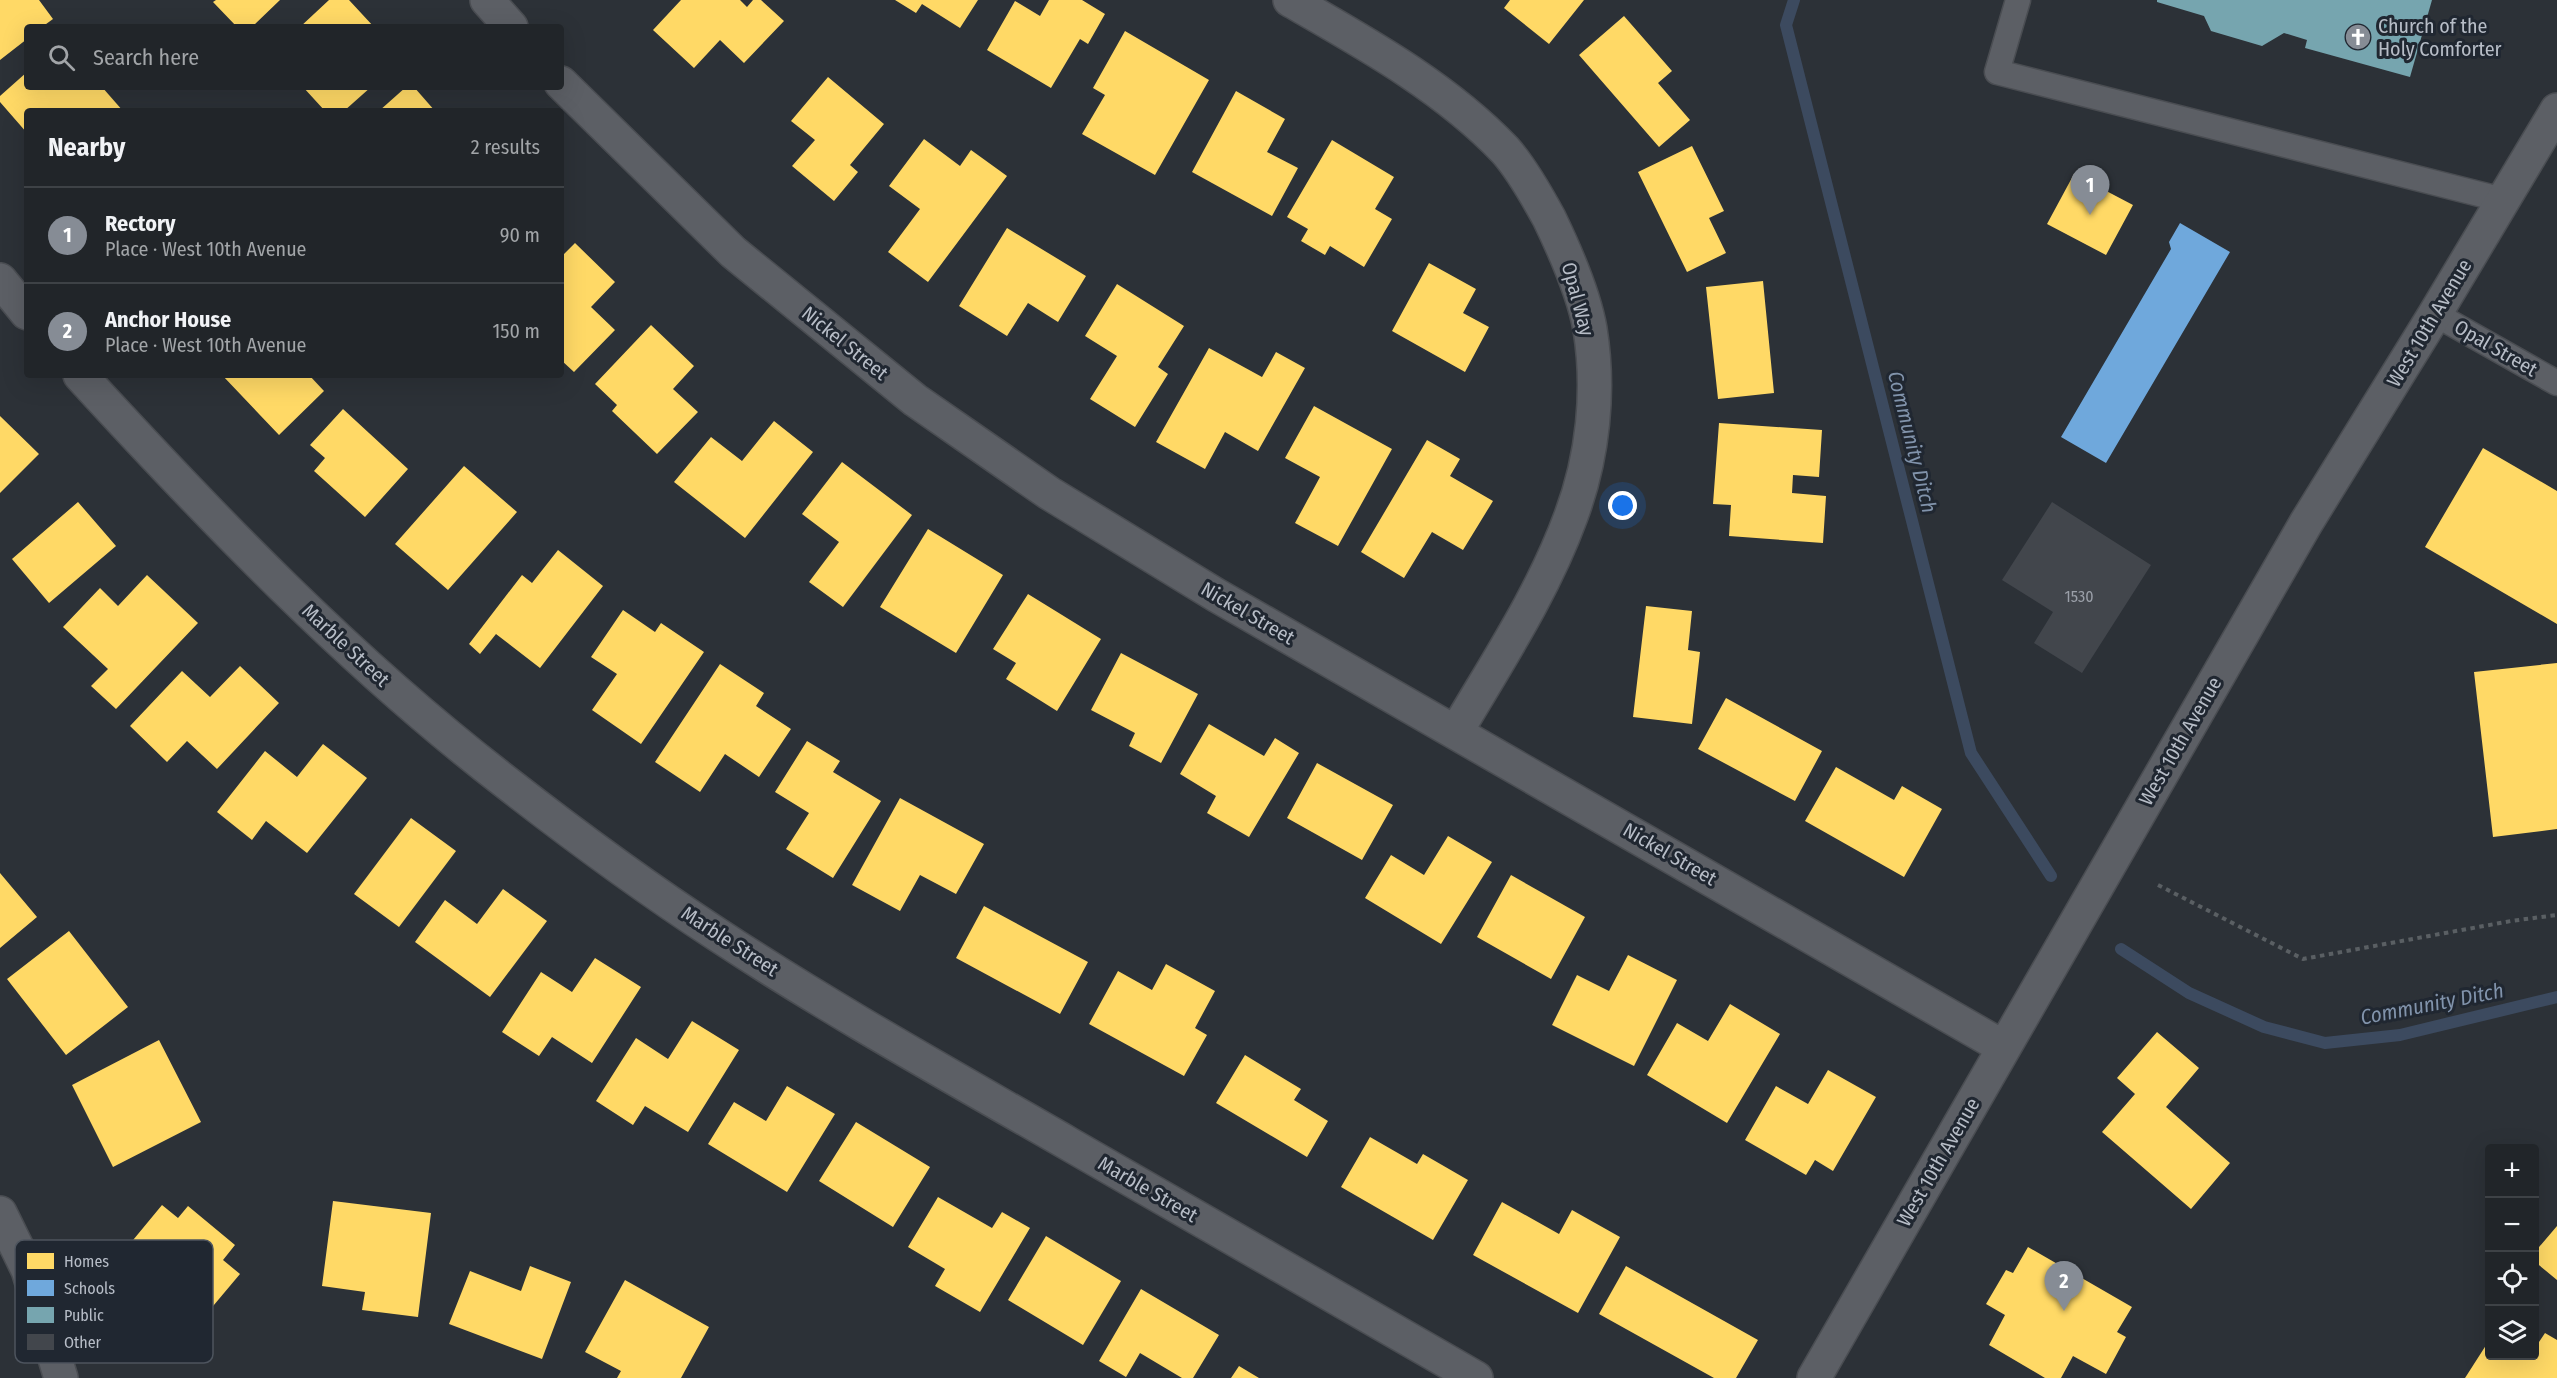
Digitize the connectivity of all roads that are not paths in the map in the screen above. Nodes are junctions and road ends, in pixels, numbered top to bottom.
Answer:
1 (487, 0) edge
2 (1290, 0) edge
3 (2018, 0) edge
4 (508, 24) edge
5 (564, 86) edge
6 (2557, 110) edge
7 (2503, 200) junction
8 (0, 280) edge
9 (24, 309) edge
10 (2435, 314) junction
11 (83, 378) edge
12 (2557, 383) edge
13 (1456, 732) junction
14 (2003, 1047) junction
15 (0, 1213) edge
16 (15, 1244) edge
17 (56, 1363) edge
18 (61, 1378) edge
19 (1476, 1378) edge
20 (1814, 1378) edge

1 - 4 street
2 - 13 street, Opal Way
3 - 7 lane
5 - 13 street, Nickel Street
6 - 7 street, West 10th Avenue
7 - 10 street, West 10th Avenue
8 - 9 street
10 - 12 lane, Opal Street
10 - 14 street, West 10th Avenue
11 - 19 street, Marble Street
13 - 14 street, Nickel Street
14 - 20 street, West 10th Avenue
15 - 16 street
17 - 18 street

